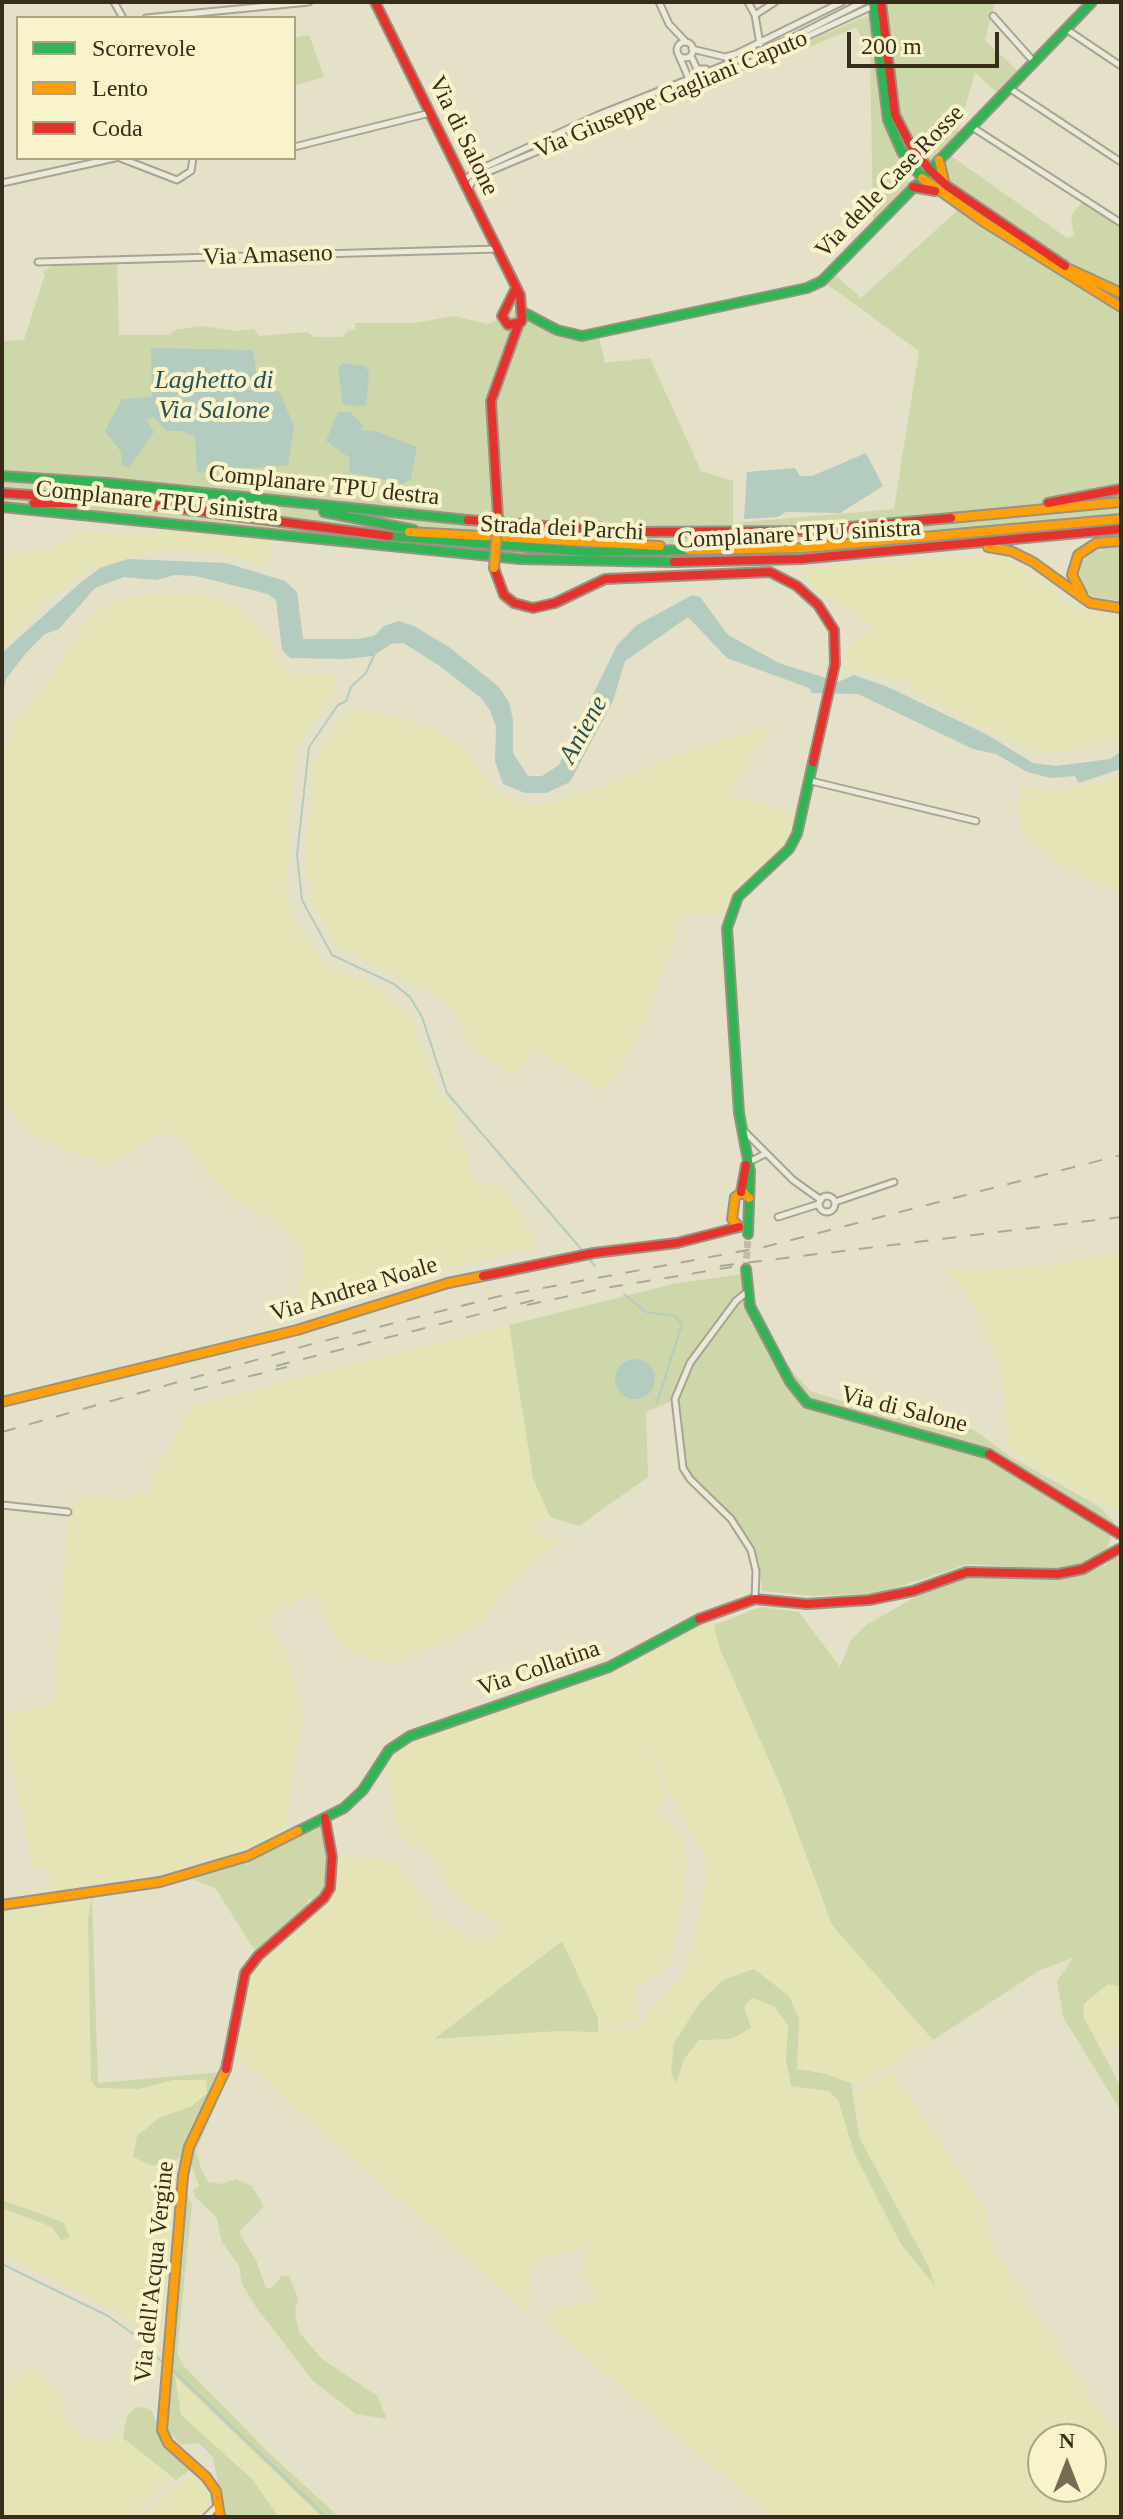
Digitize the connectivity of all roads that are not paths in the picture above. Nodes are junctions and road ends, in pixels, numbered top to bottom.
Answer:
1 (309, 2) edge
2 (375, 2) edge
3 (659, 2) edge
4 (748, 2) edge
5 (775, 2) edge
6 (842, 2) edge
7 (863, 2) edge
8 (1092, 2) edge
9 (877, 3) edge
10 (755, 15) junction
11 (166, 16) edge
12 (993, 16) dead end
13 (669, 24) junction
14 (1066, 29) junction
15 (686, 42) junction
16 (760, 44) junction
17 (678, 53) junction
18 (691, 55) junction
19 (1034, 62) junction
20 (683, 65) junction
21 (723, 66) junction
22 (1121, 66) edge
23 (690, 82) junction
24 (676, 83) junction
25 (1009, 88) junction
26 (430, 113) junction
27 (972, 127) junction
28 (296, 146) edge
29 (914, 151) junction
30 (108, 160) edge
31 (122, 160) edge
32 (193, 160) edge
33 (939, 160) junction
34 (1121, 162) edge
35 (913, 168) junction
36 (457, 169) junction
37 (930, 170) junction
38 (476, 171) junction
39 (922, 178) junction
40 (463, 181) junction
41 (2, 183) edge
42 (947, 186) junction
43 (913, 187) junction
44 (468, 191) junction
45 (937, 192) junction
46 (1121, 223) edge
47 (497, 249) junction
48 (38, 262) dead end
49 (1069, 269) junction
50 (516, 288) junction
51 (1121, 293) edge
52 (1121, 301) edge
53 (508, 305) junction
54 (1121, 307) edge
55 (522, 316) junction
56 (505, 323) junction
57 (513, 343) junction
58 (2, 476) edge
59 (2, 487) edge
60 (1121, 489) edge
61 (2, 493) edge
62 (276, 502) junction
63 (1121, 502) edge
64 (2, 505) edge
65 (1121, 513) edge
66 (983, 515) junction
67 (244, 517) junction
68 (1121, 519) edge
69 (1121, 529) edge
70 (773, 533) junction
71 (432, 535) junction
72 (1121, 541) edge
73 (597, 544) junction
74 (944, 547) junction
75 (1090, 601) junction
76 (1121, 606) edge
77 (811, 781) junction
78 (976, 821) dead end
79 (741, 1127) junction
80 (766, 1153) junction
81 (747, 1154) junction
82 (894, 1182) dead end
83 (741, 1192) junction
84 (749, 1200) junction
85 (820, 1202) junction
86 (835, 1202) junction
87 (778, 1217) dead end
88 (732, 1219) junction
89 (744, 1229) junction
90 (721, 1232) junction
91 (746, 1269) tunnel mouth
92 (747, 1292) junction
93 (2, 1402) edge
94 (2, 1505) edge
95 (68, 1512) dead end
96 (1120, 1534) edge
97 (1120, 1550) edge
98 (755, 1599) junction
99 (325, 1818) junction
100 (2, 1905) edge
101 (218, 2505) junction
102 (206, 2517) edge
103 (220, 2517) edge

1 - 11 street
2 - 26 main road, Via di Salone
3 - 13 street
4 - 10 street
5 - 10 street
6 - 16 street
7 - 21 street, Via Giuseppe Gagliani Caputo
8 - 14 main road, Via delle Case Rosse
9 - 23 street, Via Giuseppe Gagliani Caputo
9 - 29 main road
9 - 35 main road
10 - 16 street
12 - 19 street
13 - 15 street
13 - 17 street
14 - 19 main road, Via delle Case Rosse
14 - 22 street
15 - 17 street
15 - 18 street
16 - 18 street
17 - 18 street
17 - 20 street
18 - 21 street
18 - 23 street
19 - 25 main road, Via delle Case Rosse
20 - 23 street
20 - 24 street
21 - 23 street, Via Giuseppe Gagliani Caputo
23 - 24 street, Via Giuseppe Gagliani Caputo
23 - 44 street, Via Giuseppe Gagliani Caputo
24 - 38 street, Via Giuseppe Gagliani Caputo
25 - 27 main road, Via delle Case Rosse
25 - 34 street
26 - 28 street
26 - 36 main road, Via di Salone
27 - 33 main road, Via delle Case Rosse
27 - 46 street
29 - 33 main road
29 - 37 main road
30 - 41 street
31 - 32 street
33 - 37 main road, Via delle Case Rosse
33 - 42 main road
35 - 39 main road
35 - 43 main road
36 - 38 street
36 - 40 main road, Via di Salone
37 - 39 main road, Via delle Case Rosse
37 - 42 main road
38 - 40 street, Via Giuseppe Gagliani Caputo
39 - 43 main road, Via delle Case Rosse
39 - 45 main road
40 - 44 main road, Via di Salone
42 - 49 main road
43 - 45 main road
43 - 55 main road, Via delle Case Rosse
44 - 47 main road, Via di Salone
45 - 54 main road
47 - 48 street, Via Amaseno
47 - 50 main road, Via di Salone
49 - 51 main road
49 - 52 main road
50 - 53 main road
50 - 55 main road, Via di Salone
53 - 55 main road
53 - 56 main road
55 - 56 main road
55 - 57 main road
56 - 57 main road
57 - 77 main road, bridge
58 - 62 main road, Complanare TPU destra
59 - 71 main road, Strada dei Parchi
60 - 66 main road
61 - 67 main road, Strada dei Parchi
62 - 70 main road, Complanare TPU destra
62 - 71 main road
63 - 66 main road, Complanare TPU destra
64 - 67 main road
64 - 74 main road, Complanare TPU sinistra
65 - 73 main road, Strada dei Parchi
66 - 70 main road, Complanare TPU destra
67 - 68 main road, Strada dei Parchi
69 - 74 main road, Complanare TPU sinistra
70 - 73 main road
71 - 73 main road, Strada dei Parchi
72 - 75 main road
74 - 75 main road
75 - 76 main road
77 - 78 street
77 - 79 main road
79 - 80 street
79 - 81 main road
80 - 81 street
80 - 81 street
80 - 85 street
81 - 83 main road
81 - 84 main road
82 - 86 street
83 - 84 main road
83 - 88 main road
84 - 89 main road
85 - 86 street
85 - 86 street
85 - 87 street
88 - 89 main road
88 - 90 main road
89 - 90 main road, Via Andrea Noale
90 - 93 main road, Via Andrea Noale
91 - 92 main road, Via di Salone
92 - 96 main road, Via di Salone
92 - 98 street
94 - 95 street
96 - 97 main road
97 - 98 main road, Via Collatina
98 - 99 main road, Via Collatina
99 - 100 main road, Via Collatina
99 - 101 main road, Via dell'Acqua Vergine
101 - 102 street
101 - 103 main road, Via dell'Acqua Vergine

